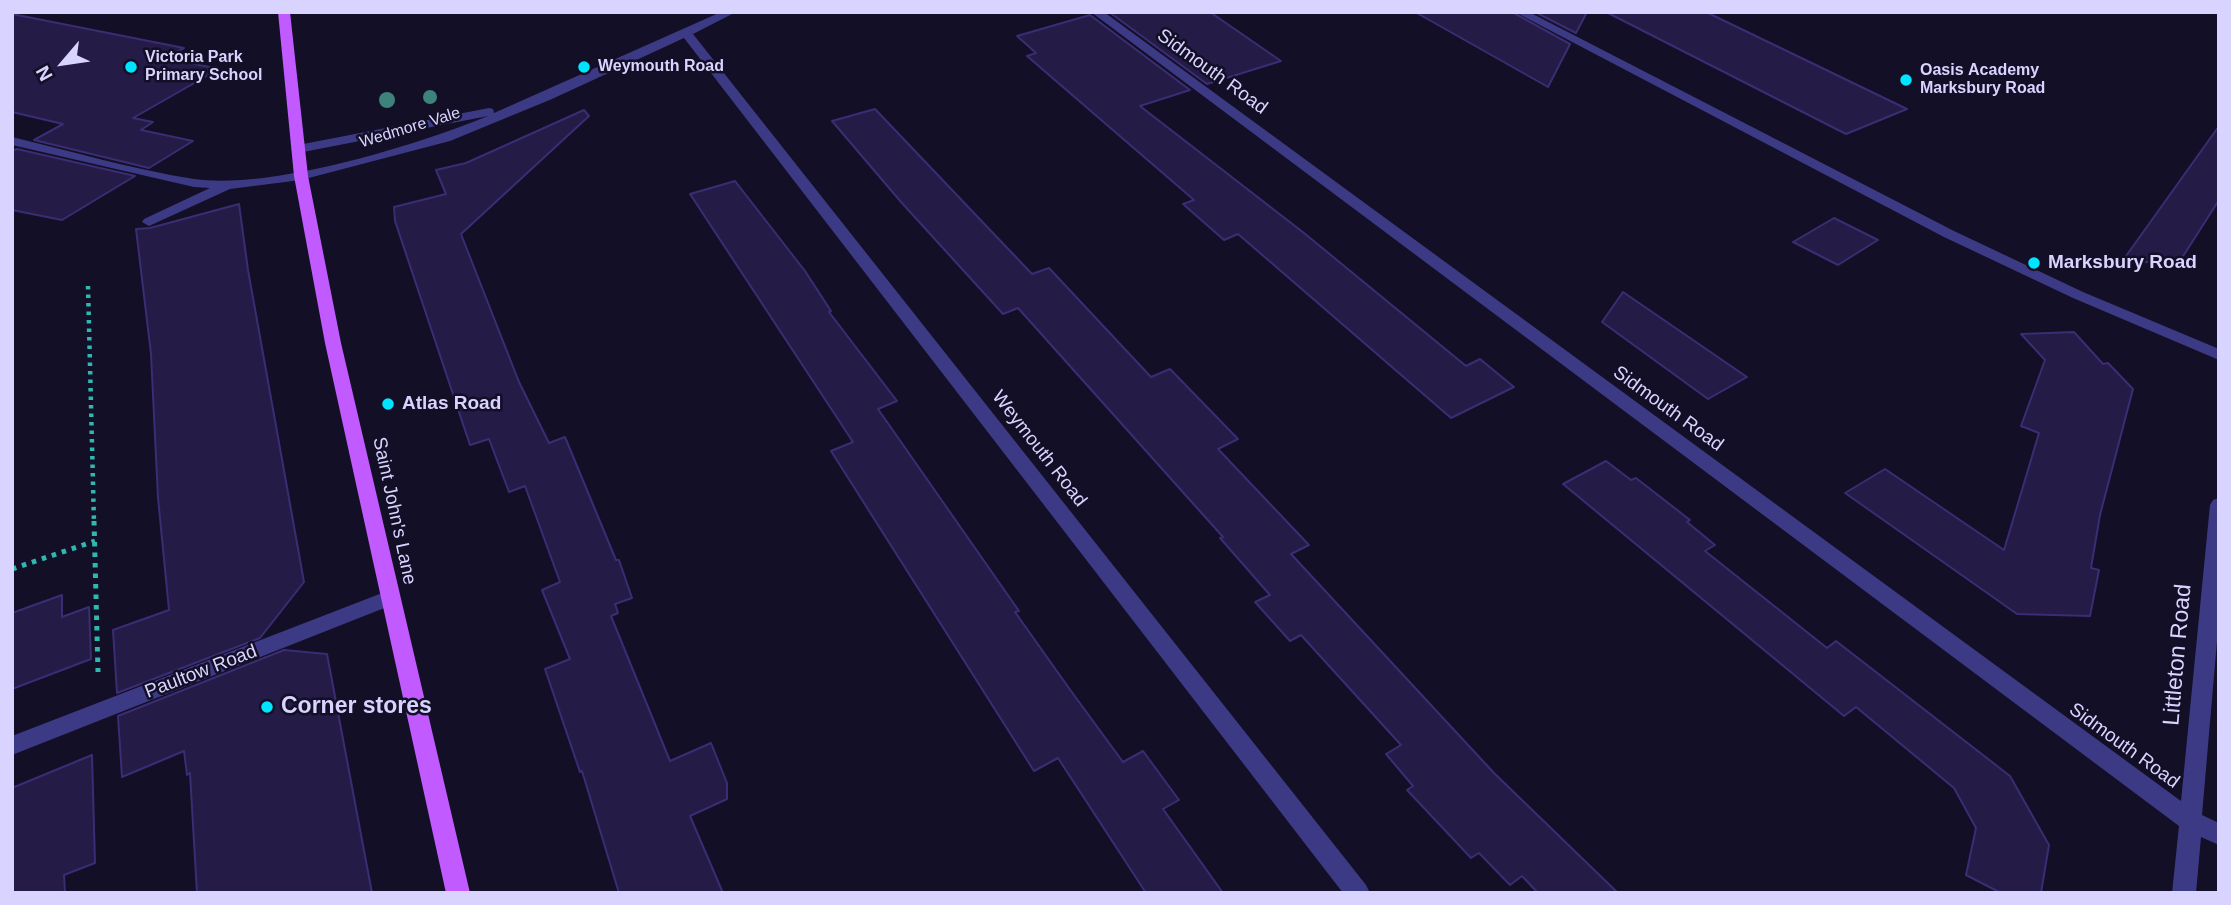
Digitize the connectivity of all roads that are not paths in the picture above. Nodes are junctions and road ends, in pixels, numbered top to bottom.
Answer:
1 (284, 12) edge
2 (731, 12) edge
3 (1096, 12) edge
4 (1549, 12) edge
5 (1526, 15) edge
6 (685, 32) junction
7 (527, 105) junction
8 (12, 141) edge
9 (298, 149) junction
10 (301, 176) junction
11 (226, 185) junction
12 (149, 222) dead end
13 (2219, 355) edge
14 (2219, 505) edge
15 (390, 598) junction
16 (12, 746) edge
17 (2189, 820) junction
18 (2219, 834) edge
19 (458, 893) edge
20 (1358, 893) edge
21 (2184, 893) edge

1 - 9 main road, Saint John's Lane
2 - 6 street, Wedmore Vale
3 - 17 street, Sidmouth Road
4 - 5 street
5 - 13 street
6 - 7 street, Wedmore Vale
6 - 20 street, Weymouth Road
7 - 9 street, Wedmore Vale
7 - 10 street, Wedmore Vale
8 - 11 street
9 - 10 main road, Saint John's Lane
10 - 11 street
10 - 15 main road, Saint John's Lane
11 - 12 street
14 - 17 street, Littleton Road
15 - 16 street, Paultow Road
15 - 19 main road, Saint John's Lane
17 - 18 street, Sidmouth Road
17 - 21 street, Littleton Road

